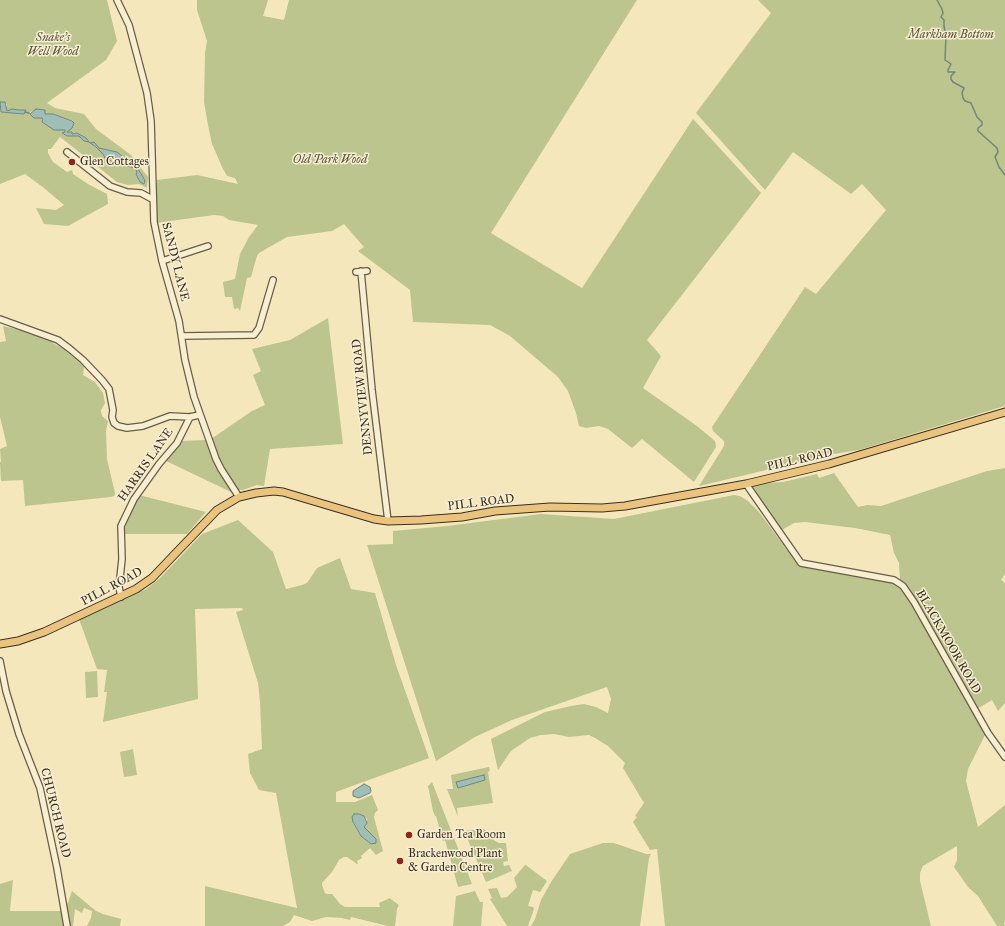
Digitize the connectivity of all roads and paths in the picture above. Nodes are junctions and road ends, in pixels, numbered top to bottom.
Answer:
1 (118, 0) edge
2 (67, 152) dead end
3 (152, 199) junction
4 (208, 246) dead end
5 (162, 262) junction
6 (361, 271) dead end
7 (273, 280) dead end
8 (0, 319) edge
9 (182, 336) junction
10 (1003, 414) edge
11 (200, 415) junction
12 (190, 417) junction
13 (746, 484) junction
14 (239, 497) junction
15 (388, 521) junction
16 (121, 597) junction
17 (0, 644) edge
18 (0, 661) edge
19 (1005, 757) edge
20 (67, 926) edge

1 - 3 street, SANDY LANE
2 - 3 street
3 - 5 street, SANDY LANE
4 - 5 street
5 - 9 street, SANDY LANE
6 - 15 street, DENNYVIEW ROAD
7 - 9 street
8 - 12 street
9 - 11 street, SANDY LANE
10 - 13 main road, PILL ROAD
11 - 12 street
11 - 14 street, SANDY LANE
12 - 16 street, HARRIS LANE
13 - 15 main road, PILL ROAD
13 - 19 street, BLACKMOOR ROAD
14 - 15 main road, PILL ROAD
14 - 16 main road, PILL ROAD
16 - 17 main road, PILL ROAD
18 - 20 street, CHURCH ROAD

